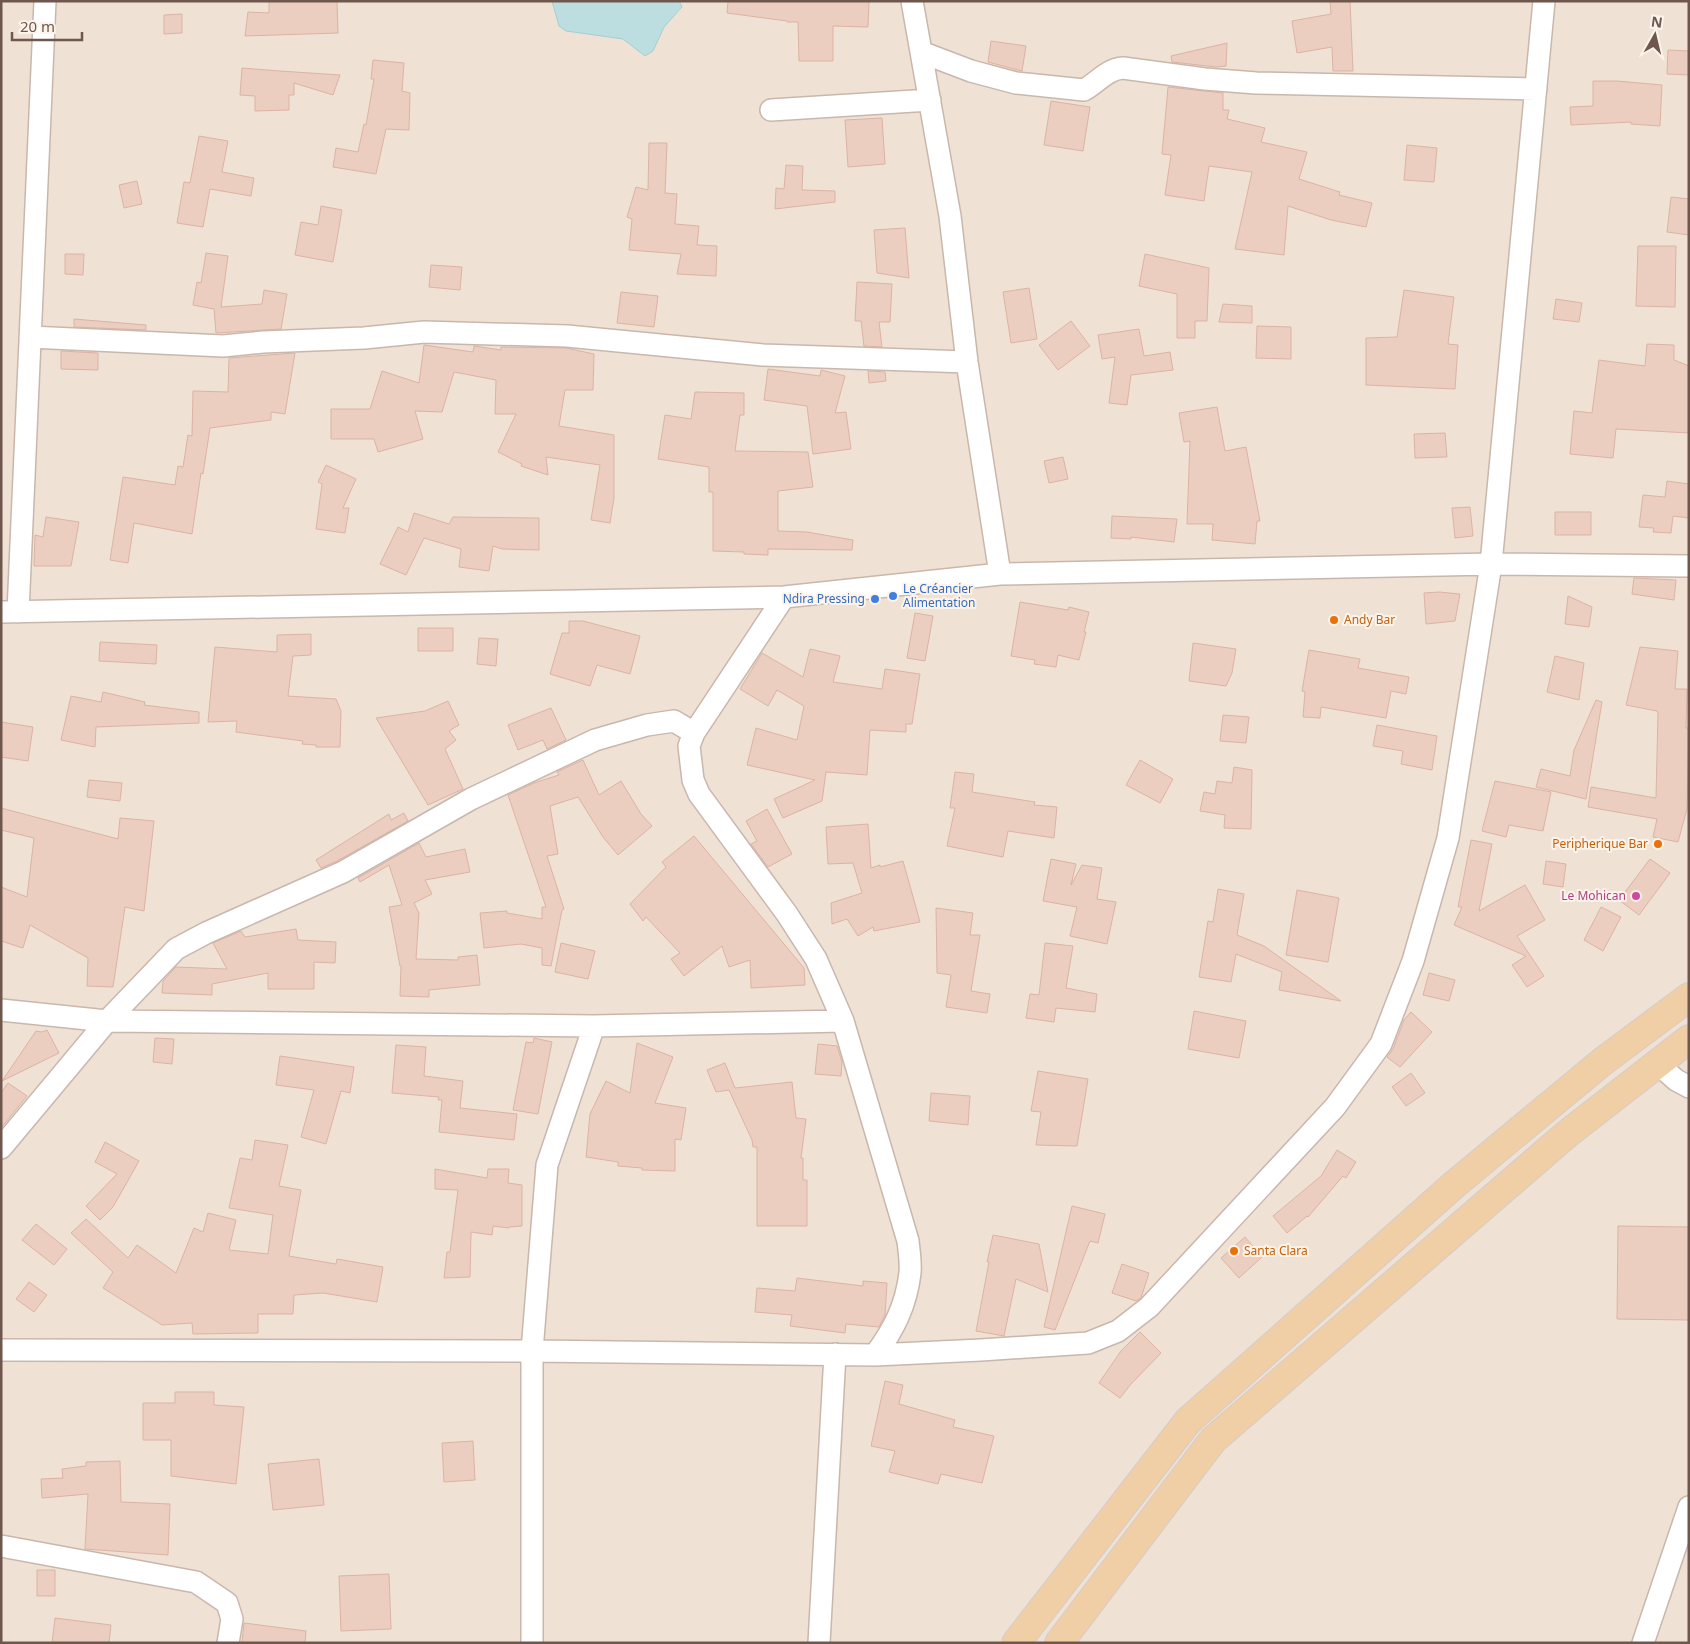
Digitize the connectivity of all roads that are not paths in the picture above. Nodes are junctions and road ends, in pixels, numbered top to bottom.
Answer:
1 (45, 1) edge
2 (912, 1) edge
3 (1544, 1) edge
4 (921, 52) junction
5 (1536, 89) junction
6 (930, 100) junction
7 (771, 110) dead end
8 (30, 336) junction
9 (967, 362) junction
10 (1491, 564) junction
11 (1689, 566) edge
12 (1000, 574) junction
13 (784, 597) junction
14 (10, 612) edge
15 (694, 733) junction
16 (1689, 997) edge
17 (1, 1010) edge
18 (107, 1021) junction
19 (843, 1021) junction
20 (594, 1026) junction
21 (1689, 1039) edge
22 (1657, 1063) junction
23 (1689, 1087) edge
24 (1, 1148) edge
25 (1, 1350) edge
26 (532, 1351) junction
27 (835, 1354) junction
28 (874, 1355) junction
29 (1689, 1507) edge
30 (1, 1546) edge
31 (228, 1643) edge
32 (532, 1643) edge
33 (819, 1643) edge
34 (1016, 1643) edge
35 (1058, 1643) edge
36 (1642, 1643) edge

1 - 8 street
2 - 4 street
3 - 5 street
4 - 5 street
4 - 6 street
5 - 10 street
6 - 7 street
6 - 9 street
8 - 9 street
8 - 14 street
9 - 12 street
10 - 11 street
10 - 12 street
10 - 28 street
12 - 13 street
13 - 14 street
13 - 15 street
15 - 18 street
15 - 19 street
16 - 34 main road
17 - 18 street
18 - 20 street
18 - 24 street
19 - 20 street
19 - 28 street
20 - 26 street
21 - 22 main road
22 - 23 street
22 - 35 main road
25 - 26 street
26 - 27 street
26 - 32 street
27 - 28 street
27 - 33 street
29 - 36 street
30 - 31 street

